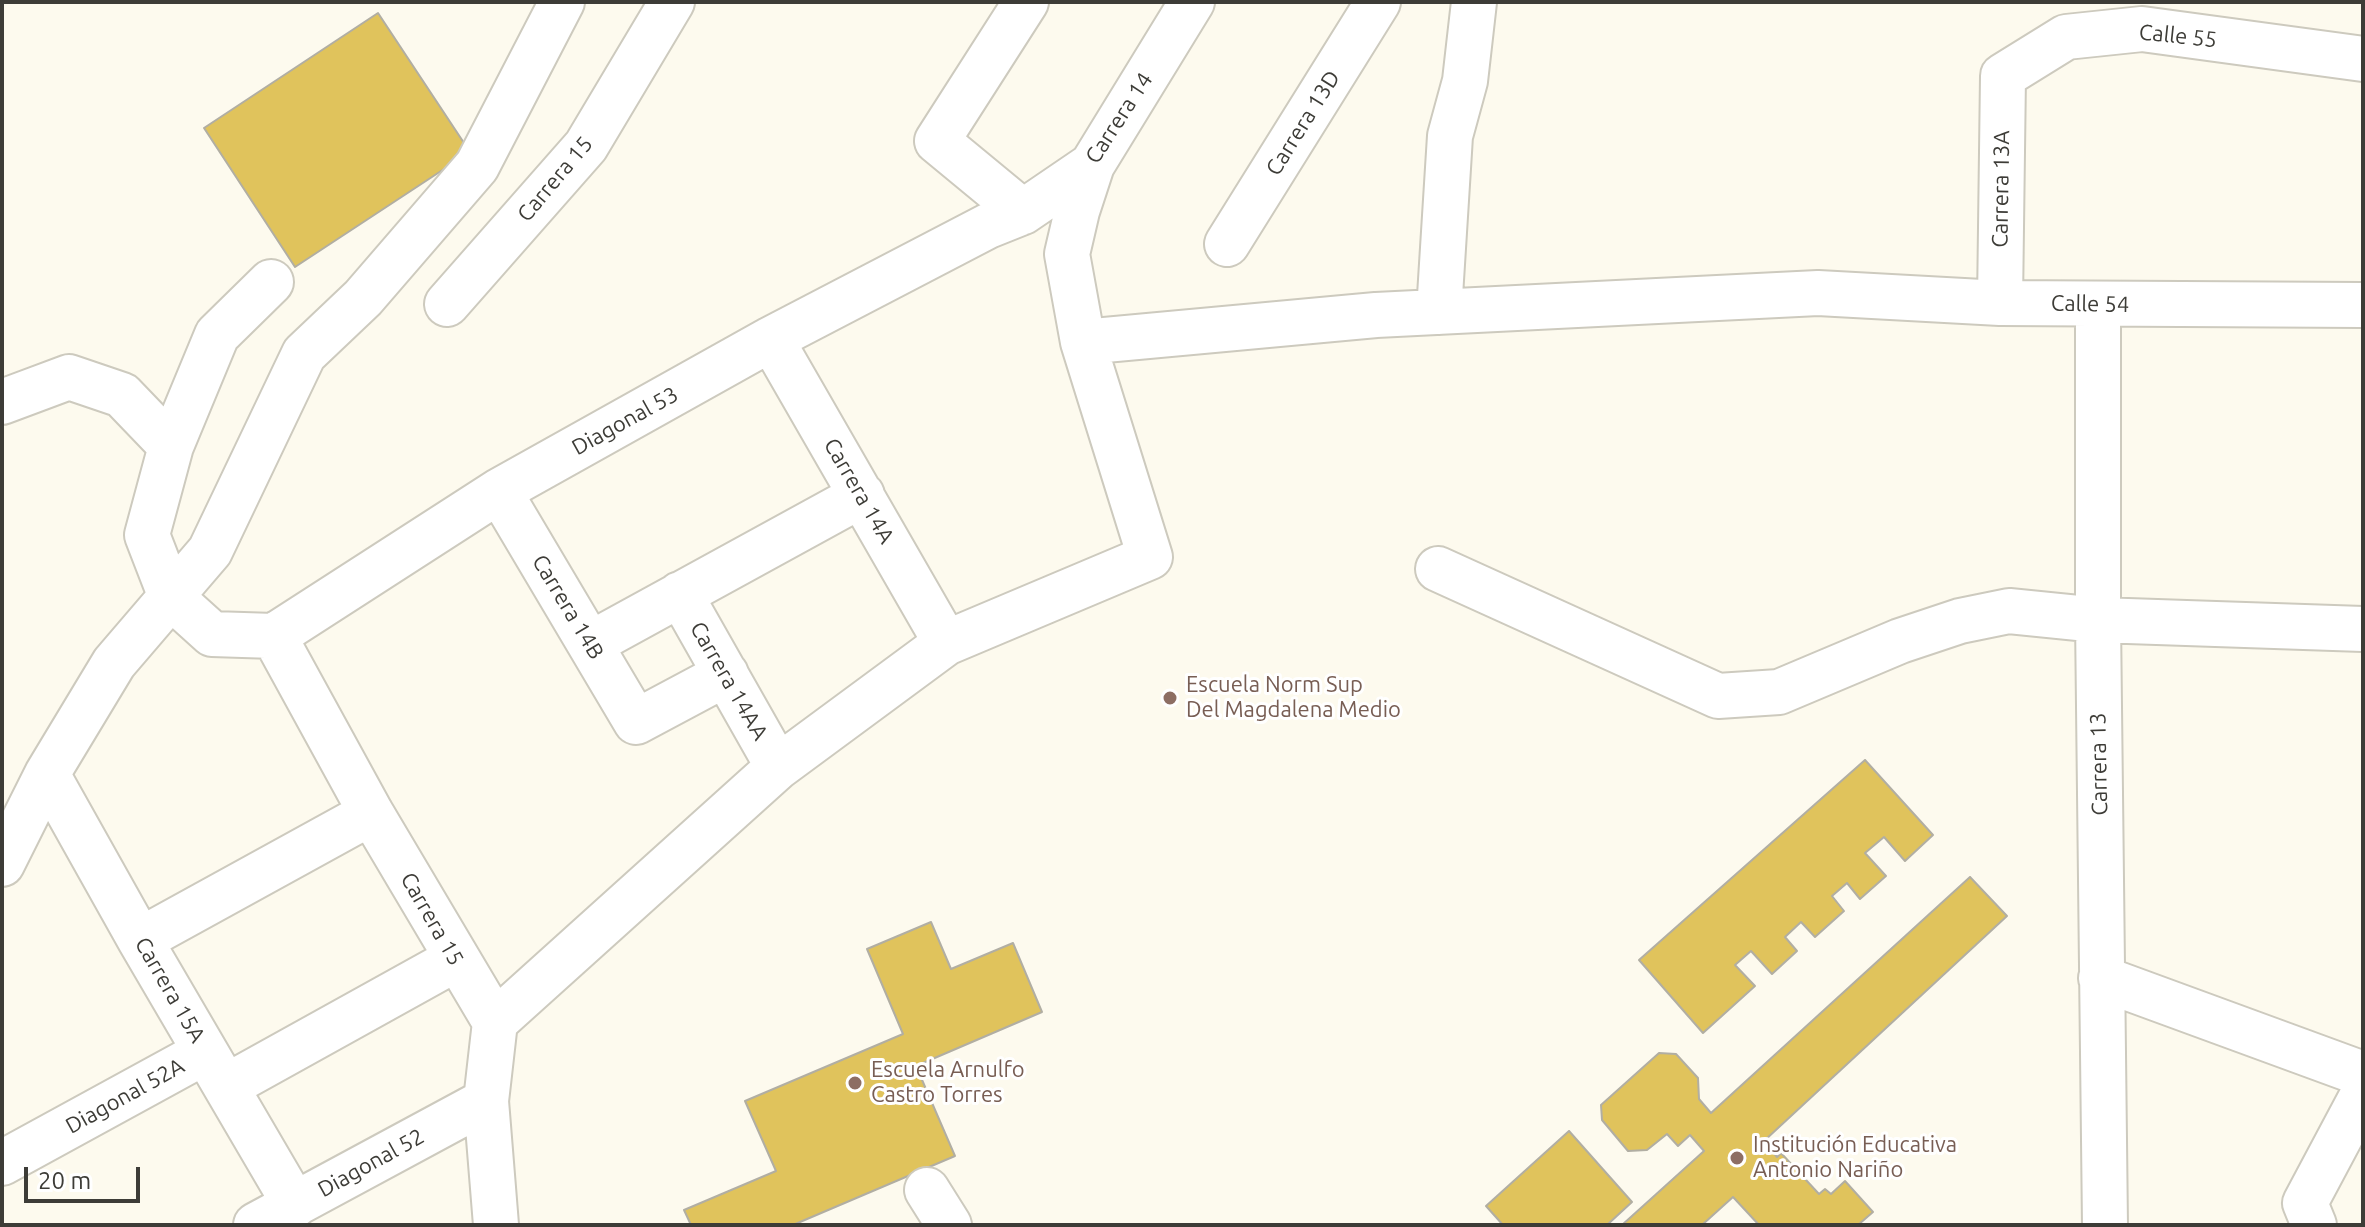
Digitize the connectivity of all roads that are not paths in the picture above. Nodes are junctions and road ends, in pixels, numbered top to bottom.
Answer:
1 (562, 2) edge
2 (672, 2) edge
3 (1026, 2) edge
4 (1192, 2) edge
5 (1378, 2) edge
6 (1474, 2) edge
7 (2363, 59) edge
8 (2003, 76) joint
9 (1092, 165) junction
10 (1005, 219) junction
11 (1227, 244) dead end
12 (271, 282) dead end
13 (2000, 303) junction
14 (447, 304) dead end
15 (2098, 304) junction
16 (2363, 305) edge
17 (1439, 312) junction
18 (771, 339) junction
19 (1083, 342) junction
20 (2, 402) edge
21 (171, 446) junction
22 (499, 491) junction
23 (862, 495) junction
24 (1438, 569) dead end
25 (680, 594) junction
26 (171, 597) junction
27 (2098, 620) junction
28 (2363, 629) edge
29 (274, 636) junction
30 (946, 643) junction
31 (590, 644) junction
32 (726, 674) junction
33 (778, 767) junction
34 (47, 774) junction
35 (371, 813) junction
36 (2, 864) edge
37 (140, 940) junction
38 (456, 959) junction
39 (2101, 978) junction
40 (495, 1022) junction
41 (216, 1069) junction
42 (2363, 1074) edge
43 (486, 1101) junction
44 (2359, 1111) edge
45 (2, 1163) edge
46 (295, 1205) junction
47 (256, 1225) edge
48 (496, 1225) edge
49 (2105, 1225) edge
50 (2314, 1225) edge

1 - 26 street
2 - 14 street, Carrera 15
3 - 10 street
4 - 9 street, Carrera 14
5 - 11 street, Carrera 13D
6 - 17 street
7 - 8 street, Calle 55
8 - 13 street, Carrera 13A
9 - 10 street, Carrera 14
9 - 19 street
10 - 18 street, Diagonal 53
12 - 21 street
13 - 15 street, Calle 54
13 - 17 street, Calle 54
15 - 16 street, Calle 54
15 - 27 street, Carrera 13
17 - 19 street, Calle 54
18 - 22 street, Diagonal 53
18 - 23 street, Carrera 14A
19 - 30 street
20 - 21 street
21 - 26 street
22 - 29 street, Diagonal 53
22 - 31 street, Carrera 14B
23 - 25 street
23 - 30 street, Carrera 14A
24 - 27 street
25 - 31 street
25 - 32 street, Carrera 14AA
26 - 29 street
26 - 34 street
27 - 28 street
27 - 39 street, Carrera 13
29 - 35 street, Carrera 15
30 - 33 street
31 - 32 street, Carrera 14B
32 - 33 street, Carrera 14AA
33 - 40 street
34 - 36 street
34 - 37 street, Carrera 15A
35 - 37 street
35 - 38 street, Carrera 15
37 - 41 street, Carrera 15A
38 - 40 street, Carrera 15
38 - 41 street, Diagonal 52A
39 - 42 street
39 - 49 street, Carrera 13
40 - 43 street
41 - 45 street, Diagonal 52A
41 - 46 street, Carrera 15A
43 - 46 street, Diagonal 52
43 - 48 street
44 - 50 street
46 - 47 street, Diagonal 52

